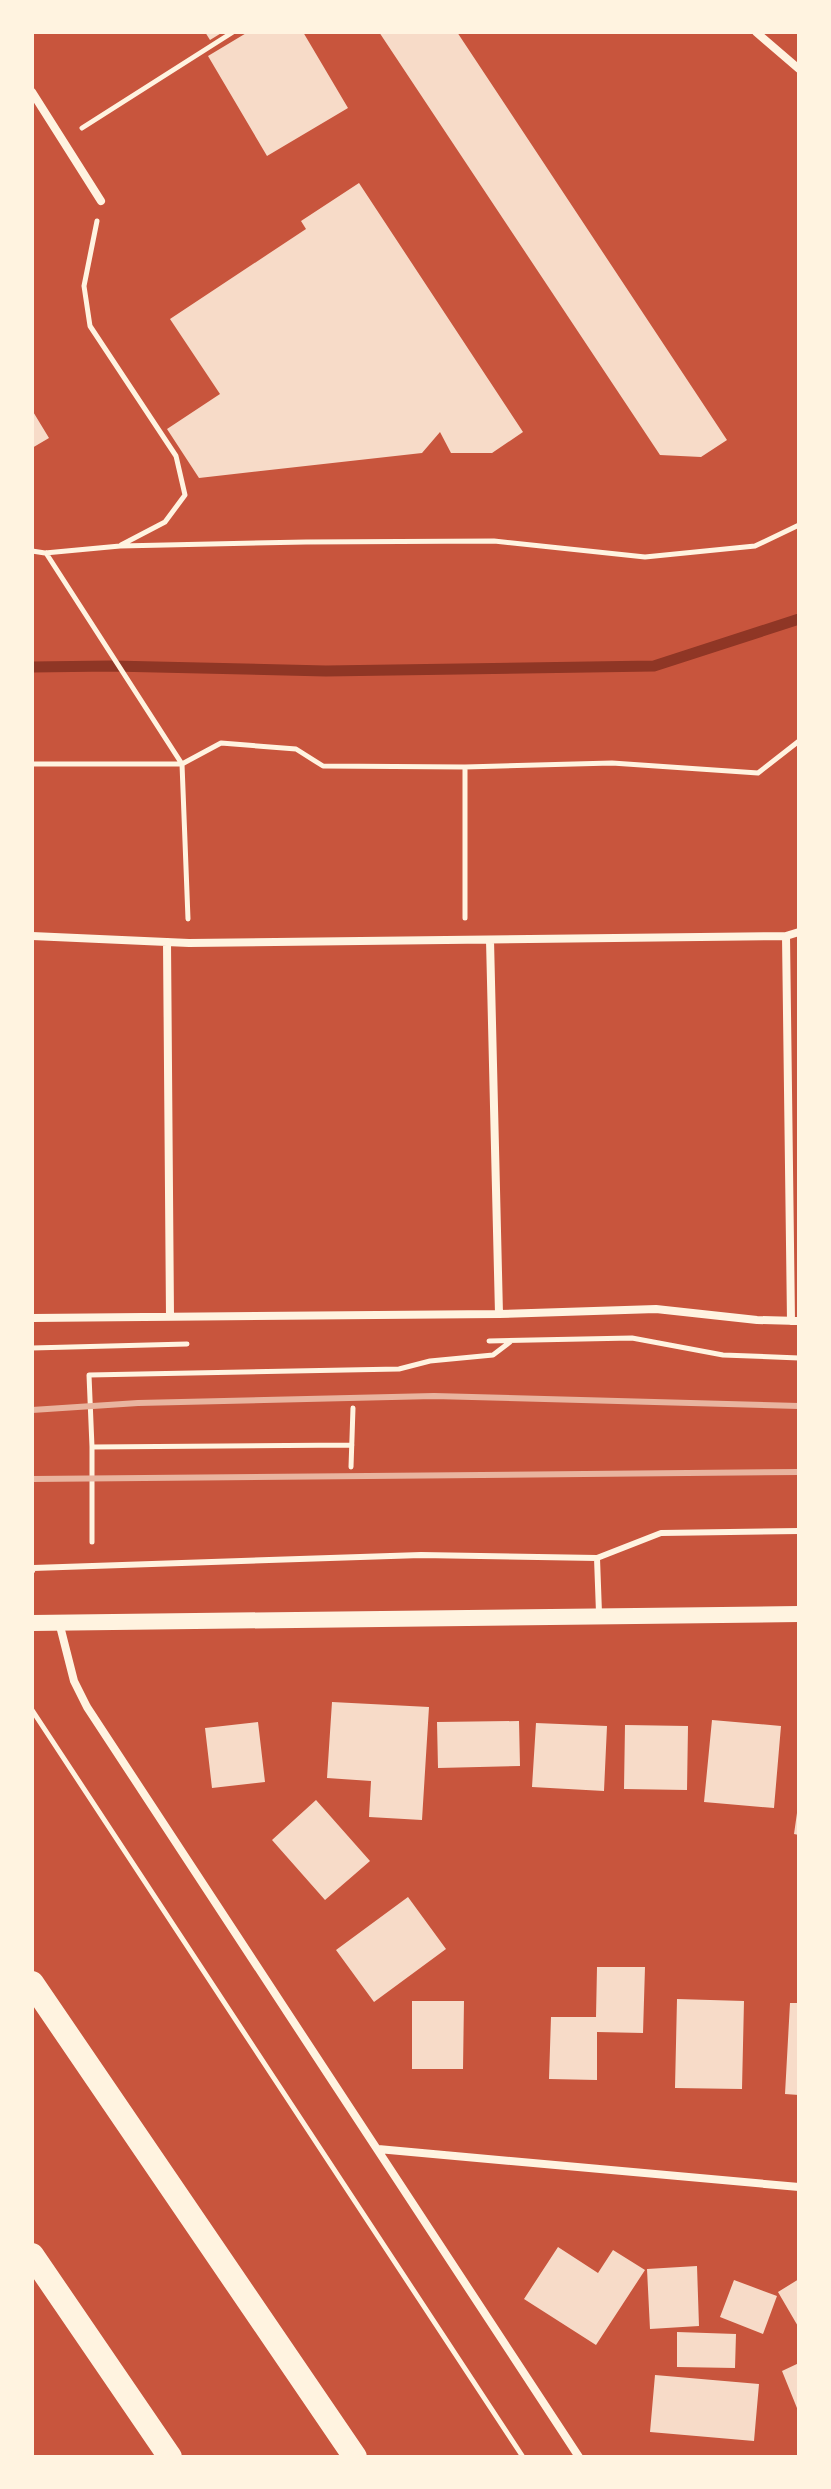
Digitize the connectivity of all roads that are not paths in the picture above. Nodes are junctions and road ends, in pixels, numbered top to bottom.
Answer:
1 (756, 32) edge
2 (799, 69) edge
3 (32, 92) edge
4 (101, 201) road end
5 (799, 932) edge
6 (32, 936) edge
7 (786, 936) junction
8 (490, 940) junction
9 (167, 942) junction
10 (499, 1314) junction
11 (170, 1317) junction
12 (32, 1318) edge
13 (795, 1321) edge
14 (799, 1531) edge
15 (597, 1558) junction
16 (32, 1571) edge
17 (799, 1614) edge
18 (599, 1616) junction
19 (58, 1621) junction
20 (32, 1623) edge
21 (32, 1983) edge
22 (378, 2149) junction
23 (799, 2187) edge
24 (32, 2255) edge
25 (170, 2457) edge
26 (355, 2457) edge
27 (579, 2457) edge

1 - 2 street
3 - 4 street
5 - 7 street
6 - 9 street
7 - 8 street
7 - 13 street
8 - 9 street
8 - 10 street
9 - 11 street
10 - 11 street
10 - 13 street
11 - 12 street
14 - 15 lane
15 - 16 lane
15 - 18 lane
17 - 18 main road
18 - 19 main road
19 - 20 main road
19 - 22 street
21 - 26 highway
22 - 23 street
22 - 27 street
24 - 25 highway

